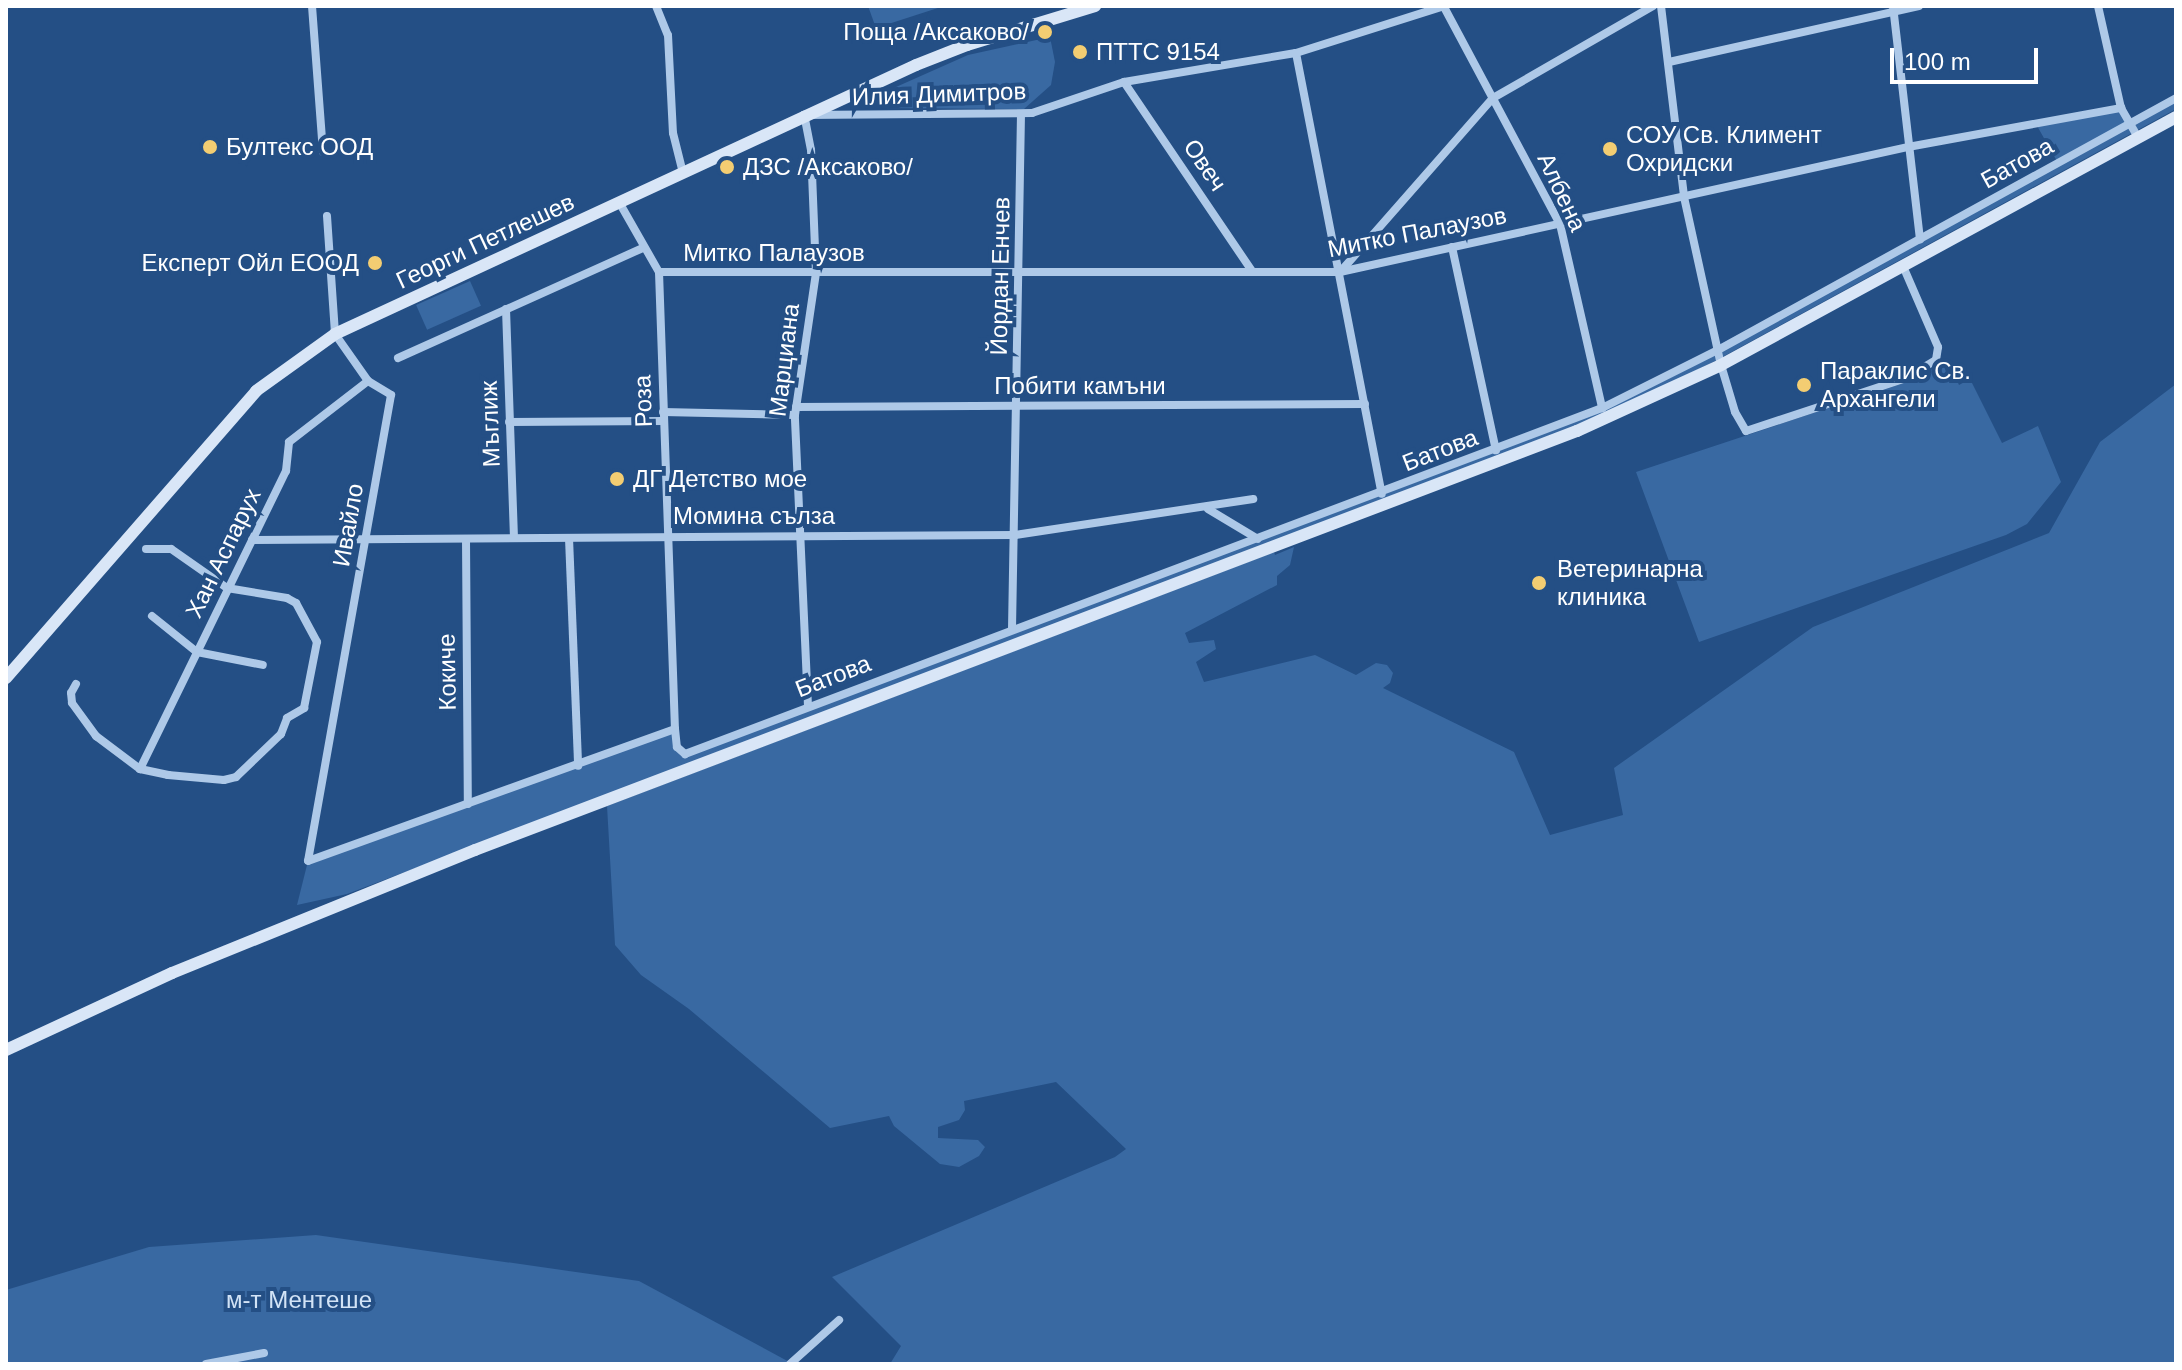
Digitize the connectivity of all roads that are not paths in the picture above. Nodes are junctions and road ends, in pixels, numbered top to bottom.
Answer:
1 (312, 6) edge
2 (656, 6) edge
3 (1653, 6) edge
4 (1661, 6) edge
5 (1919, 6) edge
6 (2098, 6) edge
7 (1089, 7) edge
8 (1444, 7) edge
9 (1892, 8) edge
10 (1296, 53) junction
11 (1669, 62) junction
12 (1124, 82) junction
13 (1493, 98) junction
14 (2176, 98) edge
15 (2121, 108) junction
16 (1021, 114) junction
17 (804, 115) junction
18 (2176, 117) edge
19 (2130, 124) junction
20 (2138, 138) junction
21 (1908, 147) junction
22 (323, 152) dead end
23 (683, 173) junction
24 (1684, 197) junction
25 (619, 202) junction
26 (327, 216) dead end
27 (1560, 224) junction
28 (1920, 239) junction
29 (1452, 247) junction
30 (643, 248) junction
31 (1903, 266) junction
32 (1252, 271) junction
33 (659, 272) junction
34 (1021, 272) junction
35 (1340, 272) junction
36 (816, 273) junction
37 (506, 309) junction
38 (335, 334) junction
39 (1718, 350) junction
40 (398, 358) dead end
41 (1721, 365) junction
42 (368, 381) junction
43 (1365, 404) junction
44 (1018, 406) junction
45 (1602, 408) junction
46 (795, 411) junction
47 (664, 417) junction
48 (509, 422) junction
49 (1496, 450) junction
50 (1382, 494) junction
51 (1253, 499) dead end
52 (1207, 508) junction
53 (1015, 535) junction
54 (670, 536) junction
55 (800, 536) junction
56 (514, 538) junction
57 (569, 538) junction
58 (366, 539) junction
59 (466, 539) junction
60 (1258, 539) junction
61 (252, 540) junction
62 (146, 549) dead end
63 (227, 588) junction
64 (152, 616) dead end
65 (1012, 629) junction
66 (197, 652) junction
67 (263, 665) dead end
68 (6, 678) edge
69 (76, 684) dead end
70 (808, 706) junction
71 (675, 729) junction
72 (680, 753) joint
73 (578, 766) junction
74 (140, 769) junction
75 (468, 804) junction
76 (6, 1050) edge
77 (839, 1320) dead end
78 (264, 1353) dead end
79 (206, 1364) edge
80 (790, 1364) edge

1 - 22 street
2 - 23 street
3 - 13 street
4 - 11 street
5 - 9 street
6 - 15 street
7 - 17 main road, Георги Петлешев
8 - 10 street, Илия Димитров
8 - 13 street, Албена
9 - 11 street
9 - 21 street
10 - 12 street, Илия Димитров
10 - 35 street
11 - 24 street
12 - 16 street, Илия Димитров
12 - 32 street, Овеч
13 - 27 street, Албена
13 - 35 street
14 - 19 street, Батова
15 - 19 street
15 - 21 street, Митко Палаузов
16 - 17 street, Илия Димитров
16 - 34 street, Йордан Енчев
17 - 23 main road, Георги Петлешев
17 - 36 street, Марциана
18 - 20 main road
19 - 20 street
19 - 28 street, Батова
20 - 31 main road
21 - 24 street, Митко Палаузов
21 - 28 street
23 - 25 main road, Георги Петлешев
24 - 27 street, Митко Палаузов
24 - 39 street
25 - 30 street
25 - 38 main road, Георги Петлешев
26 - 38 street
27 - 29 street, Митко Палаузов
27 - 45 street, Албена
28 - 39 street, Батова
29 - 35 street, Митко Палаузов
29 - 49 street
30 - 33 street
30 - 37 street
31 - 41 main road
31 - 41 street
32 - 34 street, Митко Палаузов
32 - 35 street, Митко Палаузов
33 - 36 street, Митко Палаузов
33 - 47 street, Роза
34 - 36 street, Митко Палаузов
34 - 44 street, Йордан Енчев
35 - 43 street
36 - 46 street, Марциана
37 - 40 street
37 - 48 street, Мъглиж
38 - 42 street, Ивайло
38 - 68 main road, Георги Петлешев
39 - 41 street
39 - 45 street, Батова
41 - 76 main road
42 - 58 street, Ивайло
42 - 61 street, Хан Аспарух
43 - 44 street, Побити камъни
43 - 50 street
44 - 46 street, Побити камъни
44 - 53 street, Йордан Енчев
45 - 49 street, Батова
46 - 47 street, Побити камъни
46 - 55 street, Марциана
47 - 48 street, Побити камъни
47 - 54 street, Роза
48 - 56 street, Мъглиж
49 - 50 street, Батова
50 - 60 street, Батова
51 - 52 street, Момина сълза
52 - 53 street, Момина сълза
52 - 60 street
53 - 55 street, Момина сълза
53 - 65 street, Йордан Енчев
54 - 55 street, Момина сълза
54 - 57 street, Момина сълза
54 - 71 street, Роза
55 - 70 street, Марциана
56 - 57 street, Момина сълза
56 - 59 street, Момина сълза
57 - 73 street
58 - 59 street, Момина сълза
58 - 61 street, Момина сълза
58 - 75 street, Ивайло
59 - 75 street, Кокиче
60 - 65 street, Батова
61 - 63 street, Хан Аспарух
62 - 63 street
63 - 66 street, Хан Аспарух
63 - 74 street
64 - 66 street
65 - 70 street, Батова
66 - 67 street
66 - 74 street, Хан Аспарух
69 - 74 street
70 - 72 street, Батова
71 - 72 street, Роза
71 - 73 street
73 - 75 street
77 - 80 street
78 - 79 street

